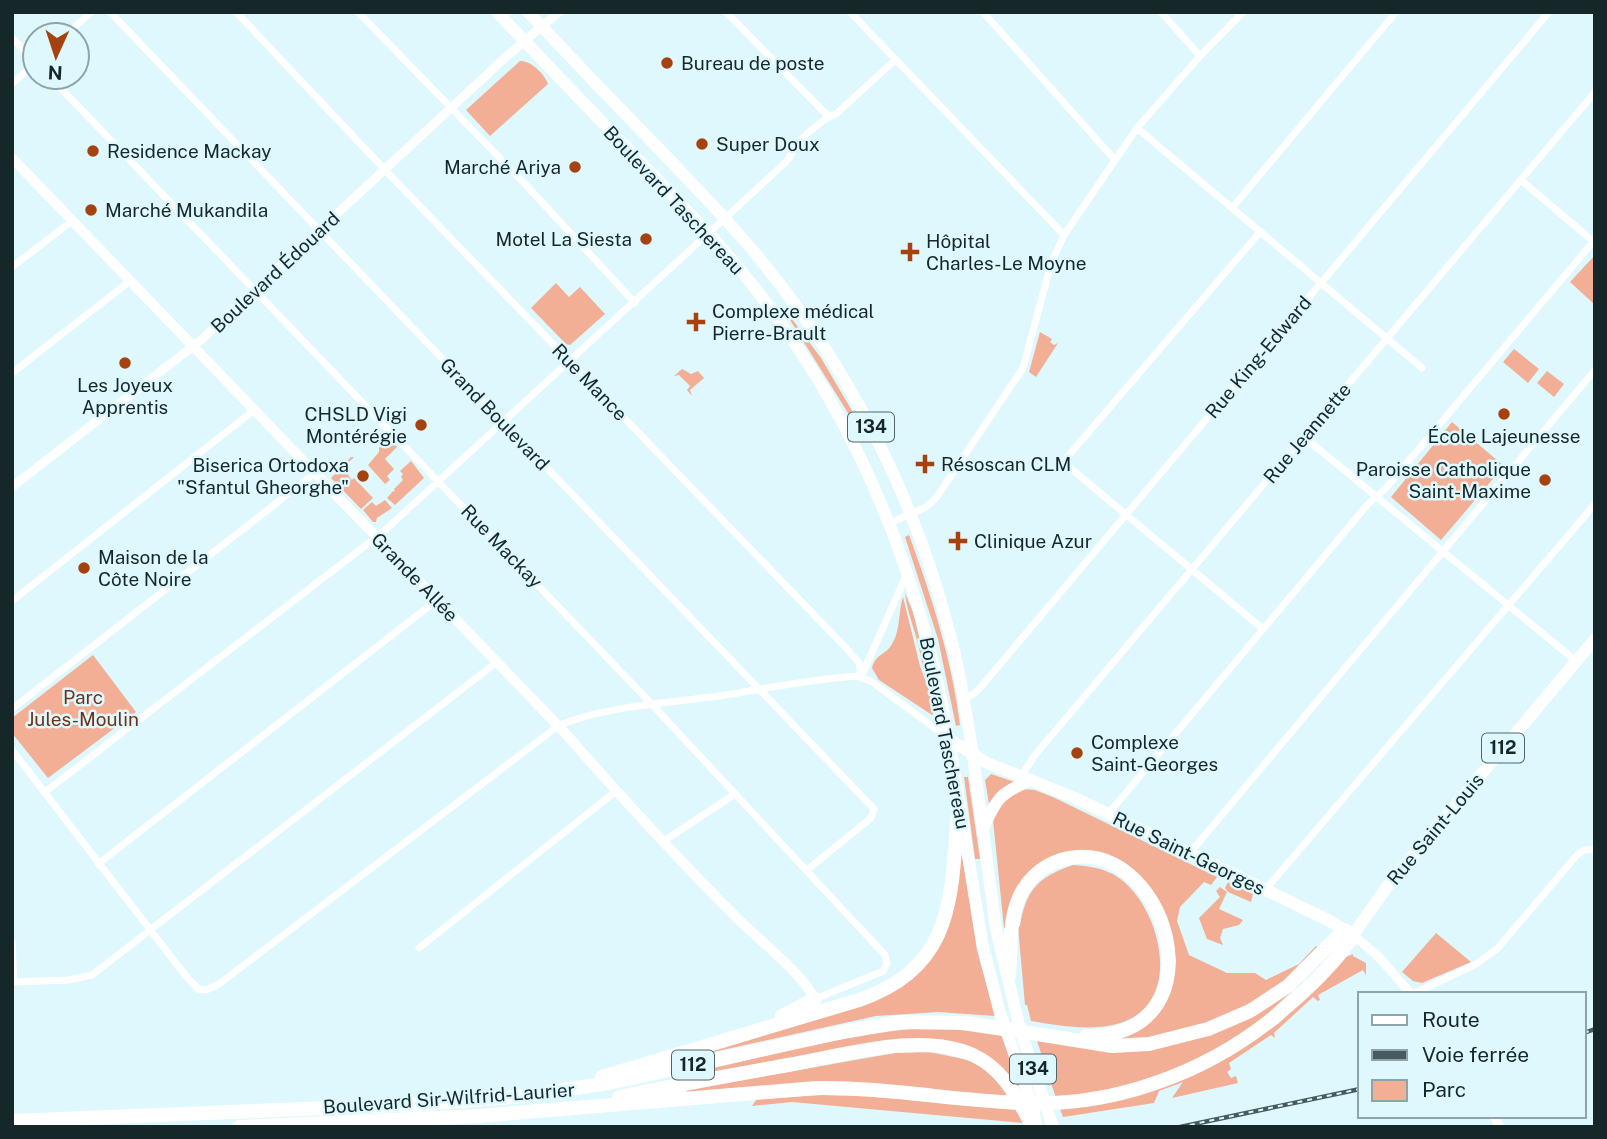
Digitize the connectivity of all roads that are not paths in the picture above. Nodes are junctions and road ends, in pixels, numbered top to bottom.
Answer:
1 (110, 12) edge
2 (236, 12) edge
3 (358, 12) edge
4 (497, 12) edge
5 (528, 12) edge
6 (559, 12) edge
7 (726, 12) edge
8 (850, 12) edge
9 (983, 12) edge
10 (1161, 12) edge
11 (1243, 12) edge
12 (1384, 12) edge
13 (1549, 12) edge
14 (1394, 15) edge
15 (542, 27) junction
16 (524, 41) junction
17 (1200, 56) junction
18 (895, 60) junction
19 (64, 91) edge
20 (1595, 92) edge
21 (452, 108) junction
22 (828, 116) junction
23 (1137, 128) junction
24 (12, 159) edge
25 (1115, 160) junction
26 (385, 170) junction
27 (1521, 180) junction
28 (1232, 208) junction
29 (724, 218) junction
30 (72, 221) junction
31 (319, 231) junction
32 (1260, 232) junction
33 (708, 233) junction
34 (1064, 234) junction
35 (1594, 242) edge
36 (12, 267) edge
37 (130, 281) junction
38 (1321, 282) junction
39 (256, 290) junction
40 (635, 303) junction
41 (1387, 338) junction
42 (193, 347) junction
43 (571, 361) junction
44 (1422, 368) dead end
45 (1595, 370) edge
46 (12, 373) edge
47 (254, 410) junction
48 (504, 422) junction
49 (1304, 437) junction
50 (315, 473) junction
51 (438, 480) junction
52 (12, 487) edge
53 (1377, 496) junction
54 (1595, 504) edge
55 (911, 514) junction
56 (1126, 514) junction
57 (890, 523) junction
58 (377, 537) junction
59 (1442, 550) junction
60 (1191, 570) junction
61 (908, 572) junction
62 (437, 600) junction
63 (12, 601) edge
64 (1507, 604) junction
65 (1263, 629) junction
66 (1595, 639) edge
67 (1576, 661) junction
68 (497, 662) junction
69 (861, 677) junction
70 (760, 690) junction
71 (964, 697) junction
72 (653, 705) junction
73 (12, 709) edge
74 (558, 726) junction
75 (949, 739) junction
76 (12, 750) edge
77 (973, 756) junction
78 (1026, 778) junction
79 (616, 791) junction
80 (45, 792) junction
81 (735, 794) junction
82 (959, 802) junction
83 (1108, 814) junction
84 (984, 827) junction
85 (664, 841) junction
86 (1595, 849) edge
87 (1189, 854) junction
88 (98, 864) junction
89 (807, 870) junction
90 (1265, 890) junction
91 (1353, 930) junction
92 (150, 931) junction
93 (12, 942) edge
94 (419, 948) dead end
95 (1009, 976) junction
96 (13, 981) edge
97 (1410, 992) edge
98 (1416, 992) edge
99 (815, 999) junction
100 (772, 1025) junction
101 (1046, 1034) junction
102 (555, 1092) junction
103 (577, 1106) junction
104 (12, 1121) edge
105 (239, 1127) edge
106 (1035, 1127) edge
107 (1053, 1127) edge

1 - 31 street, Grand Boulevard
2 - 26 street, Rue Mance
3 - 21 street
4 - 16 main road, Boulevard Taschereau / 134
5 - 15 main road, Boulevard Taschereau / 134
6 - 15 street, Boulevard Édouard
7 - 22 street
8 - 18 street
9 - 25 street
10 - 17 street
11 - 17 street
12 - 14 street
13 - 38 street, Rue King-Edward
14 - 28 street
15 - 16 street, Boulevard Édouard
15 - 29 main road, Boulevard Taschereau / 134
16 - 21 street, Boulevard Édouard
16 - 33 main road, Boulevard Taschereau / 134
17 - 23 street
18 - 22 street
18 - 34 street
19 - 39 street, Rue Mackay
20 - 27 street, Rue Jeannette
21 - 26 street, Boulevard Édouard
21 - 40 street
22 - 29 street
23 - 25 street
23 - 28 street
24 - 30 main road, Grande Allée
25 - 34 street
26 - 31 street, Boulevard Édouard
26 - 43 street, Rue Mance
27 - 35 street
27 - 41 street, Rue Jeannette
28 - 32 street
29 - 33 street
29 - 55 main road, Boulevard Taschereau / 134
30 - 36 street
30 - 37 main road, Grande Allée
31 - 39 street, Boulevard Édouard
31 - 48 street, Grand Boulevard
32 - 38 street
32 - 56 street
33 - 40 street
33 - 57 main road, Boulevard Taschereau / 134
34 - 55 street
35 - 53 street
37 - 42 main road, Grande Allée
37 - 46 street
38 - 41 street
38 - 56 street, Rue King-Edward
39 - 42 street, Boulevard Édouard
39 - 51 street, Rue Mackay
40 - 43 street
41 - 44 street
41 - 49 street, Rue Jeannette
42 - 47 main road, Grande Allée
42 - 52 street, Boulevard Édouard
43 - 48 street
43 - 69 street, Rue Mance
45 - 59 street
47 - 50 main road, Grande Allée
47 - 63 street
48 - 51 street
48 - 70 street, Grand Boulevard
49 - 53 street
49 - 60 street, Rue Jeannette
50 - 58 main road, Grande Allée
50 - 73 street
51 - 58 street
51 - 72 street, Rue Mackay
53 - 59 street
53 - 65 street
54 - 64 street
55 - 57 street
55 - 71 main road, Boulevard Taschereau / 134
56 - 60 street
56 - 71 street, Rue King-Edward
57 - 61 main road, Boulevard Taschereau / 134
58 - 62 main road, Grande Allée
58 - 80 street
59 - 64 street
59 - 87 street
60 - 65 street
60 - 78 street, Rue Jeannette
61 - 69 street
61 - 75 main road, Boulevard Taschereau / 134
62 - 68 main road, Grande Allée
62 - 88 street
64 - 67 street
64 - 90 street
65 - 83 street
66 - 67 main road, Rue Saint-Louis / 112
67 - 91 main road, Rue Saint-Louis / 112
68 - 74 main road, Grande Allée
68 - 92 street
69 - 70 street
69 - 75 street, Rue Mance
70 - 72 street
70 - 89 street, Grand Boulevard
71 - 77 main road, Boulevard Taschereau / 134
72 - 74 street
72 - 81 street, Rue Mackay
74 - 79 main road, Grande Allée
74 - 92 street
75 - 77 main road, Rue Saint-Georges
75 - 82 main road, Boulevard Taschereau / 134
76 - 80 street
77 - 78 main road, Rue Saint-Georges
77 - 84 main road, Boulevard Taschereau / 134
78 - 83 main road, Rue Saint-Georges
78 - 84 main road
79 - 85 main road, Grande Allée
79 - 94 street
80 - 88 street
81 - 85 street
81 - 89 street, Rue Mackay
82 - 100 highway
82 - 106 main road, Boulevard Taschereau / 134
83 - 87 main road, Rue Saint-Georges
84 - 95 main road, Boulevard Taschereau / 134
85 - 99 main road, Grande Allée
86 - 98 street
87 - 90 main road, Rue Saint-Georges
88 - 92 street
89 - 99 street, Rue Mackay
90 - 91 main road, Rue Saint-Georges
91 - 97 street, Rue Saint-Georges
91 - 101 highway
91 - 103 highway
92 - 96 street
93 - 96 street
95 - 101 highway
95 - 107 main road, Boulevard Taschereau / 134
99 - 100 highway
100 - 102 highway
101 - 102 highway, Boulevard Sir-Wilfrid-Laurier / 112
102 - 104 highway, Boulevard Sir-Wilfrid-Laurier / 112
103 - 105 highway, Boulevard Sir-Wilfrid-Laurier
103 - 106 highway

